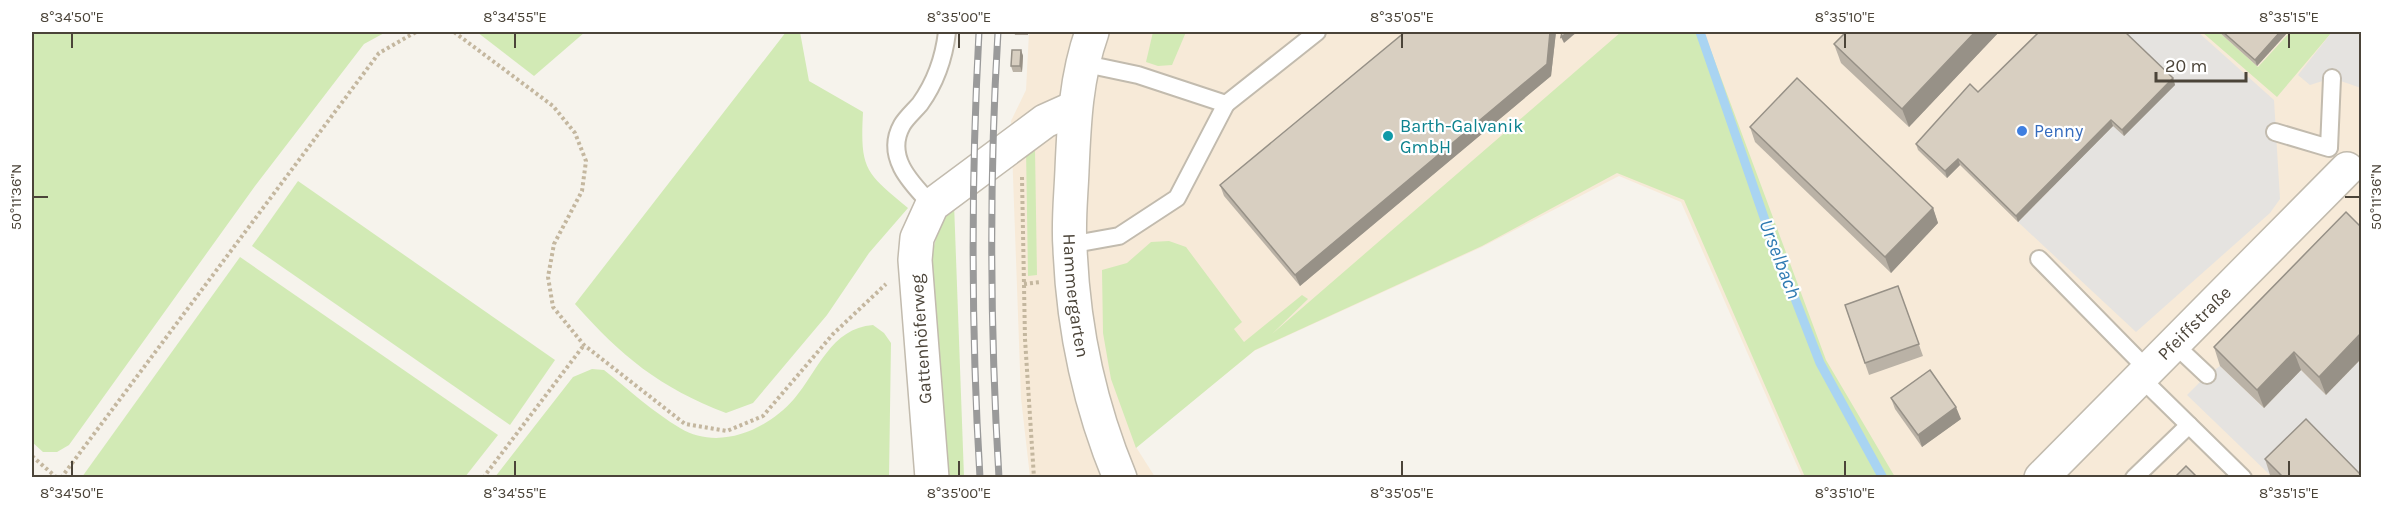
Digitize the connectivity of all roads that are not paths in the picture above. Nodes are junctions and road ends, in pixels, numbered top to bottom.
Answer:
1 (947, 32) edge
2 (1092, 32) edge
3 (1317, 32) edge
4 (1081, 63) junction
5 (2332, 78) dead end
6 (1226, 104) junction
7 (1074, 108) junction
8 (2275, 132) dead end
9 (2346, 166) edge
10 (932, 204) junction
11 (1069, 245) junction
12 (2038, 259) dead end
13 (2174, 344) junction
14 (2145, 374) junction
15 (2207, 375) dead end
16 (2188, 425) junction
17 (932, 477) edge
18 (1120, 477) edge
19 (2041, 477) edge
20 (2134, 477) edge
21 (2243, 477) edge

1 - 10 lane
2 - 4 street
3 - 6 lane
4 - 6 lane
4 - 7 street
5 - 9 lane
6 - 11 lane
7 - 10 street, Gattenhöferweg
7 - 11 street, Hammergarten
8 - 9 lane
9 - 13 street, Pfeiffstraße
10 - 17 street, Gattenhöferweg
11 - 18 street, Hammergarten
12 - 14 lane
13 - 14 street, Pfeiffstraße
13 - 15 lane
14 - 16 lane
14 - 19 street, Pfeiffstraße
16 - 20 lane
16 - 21 lane

